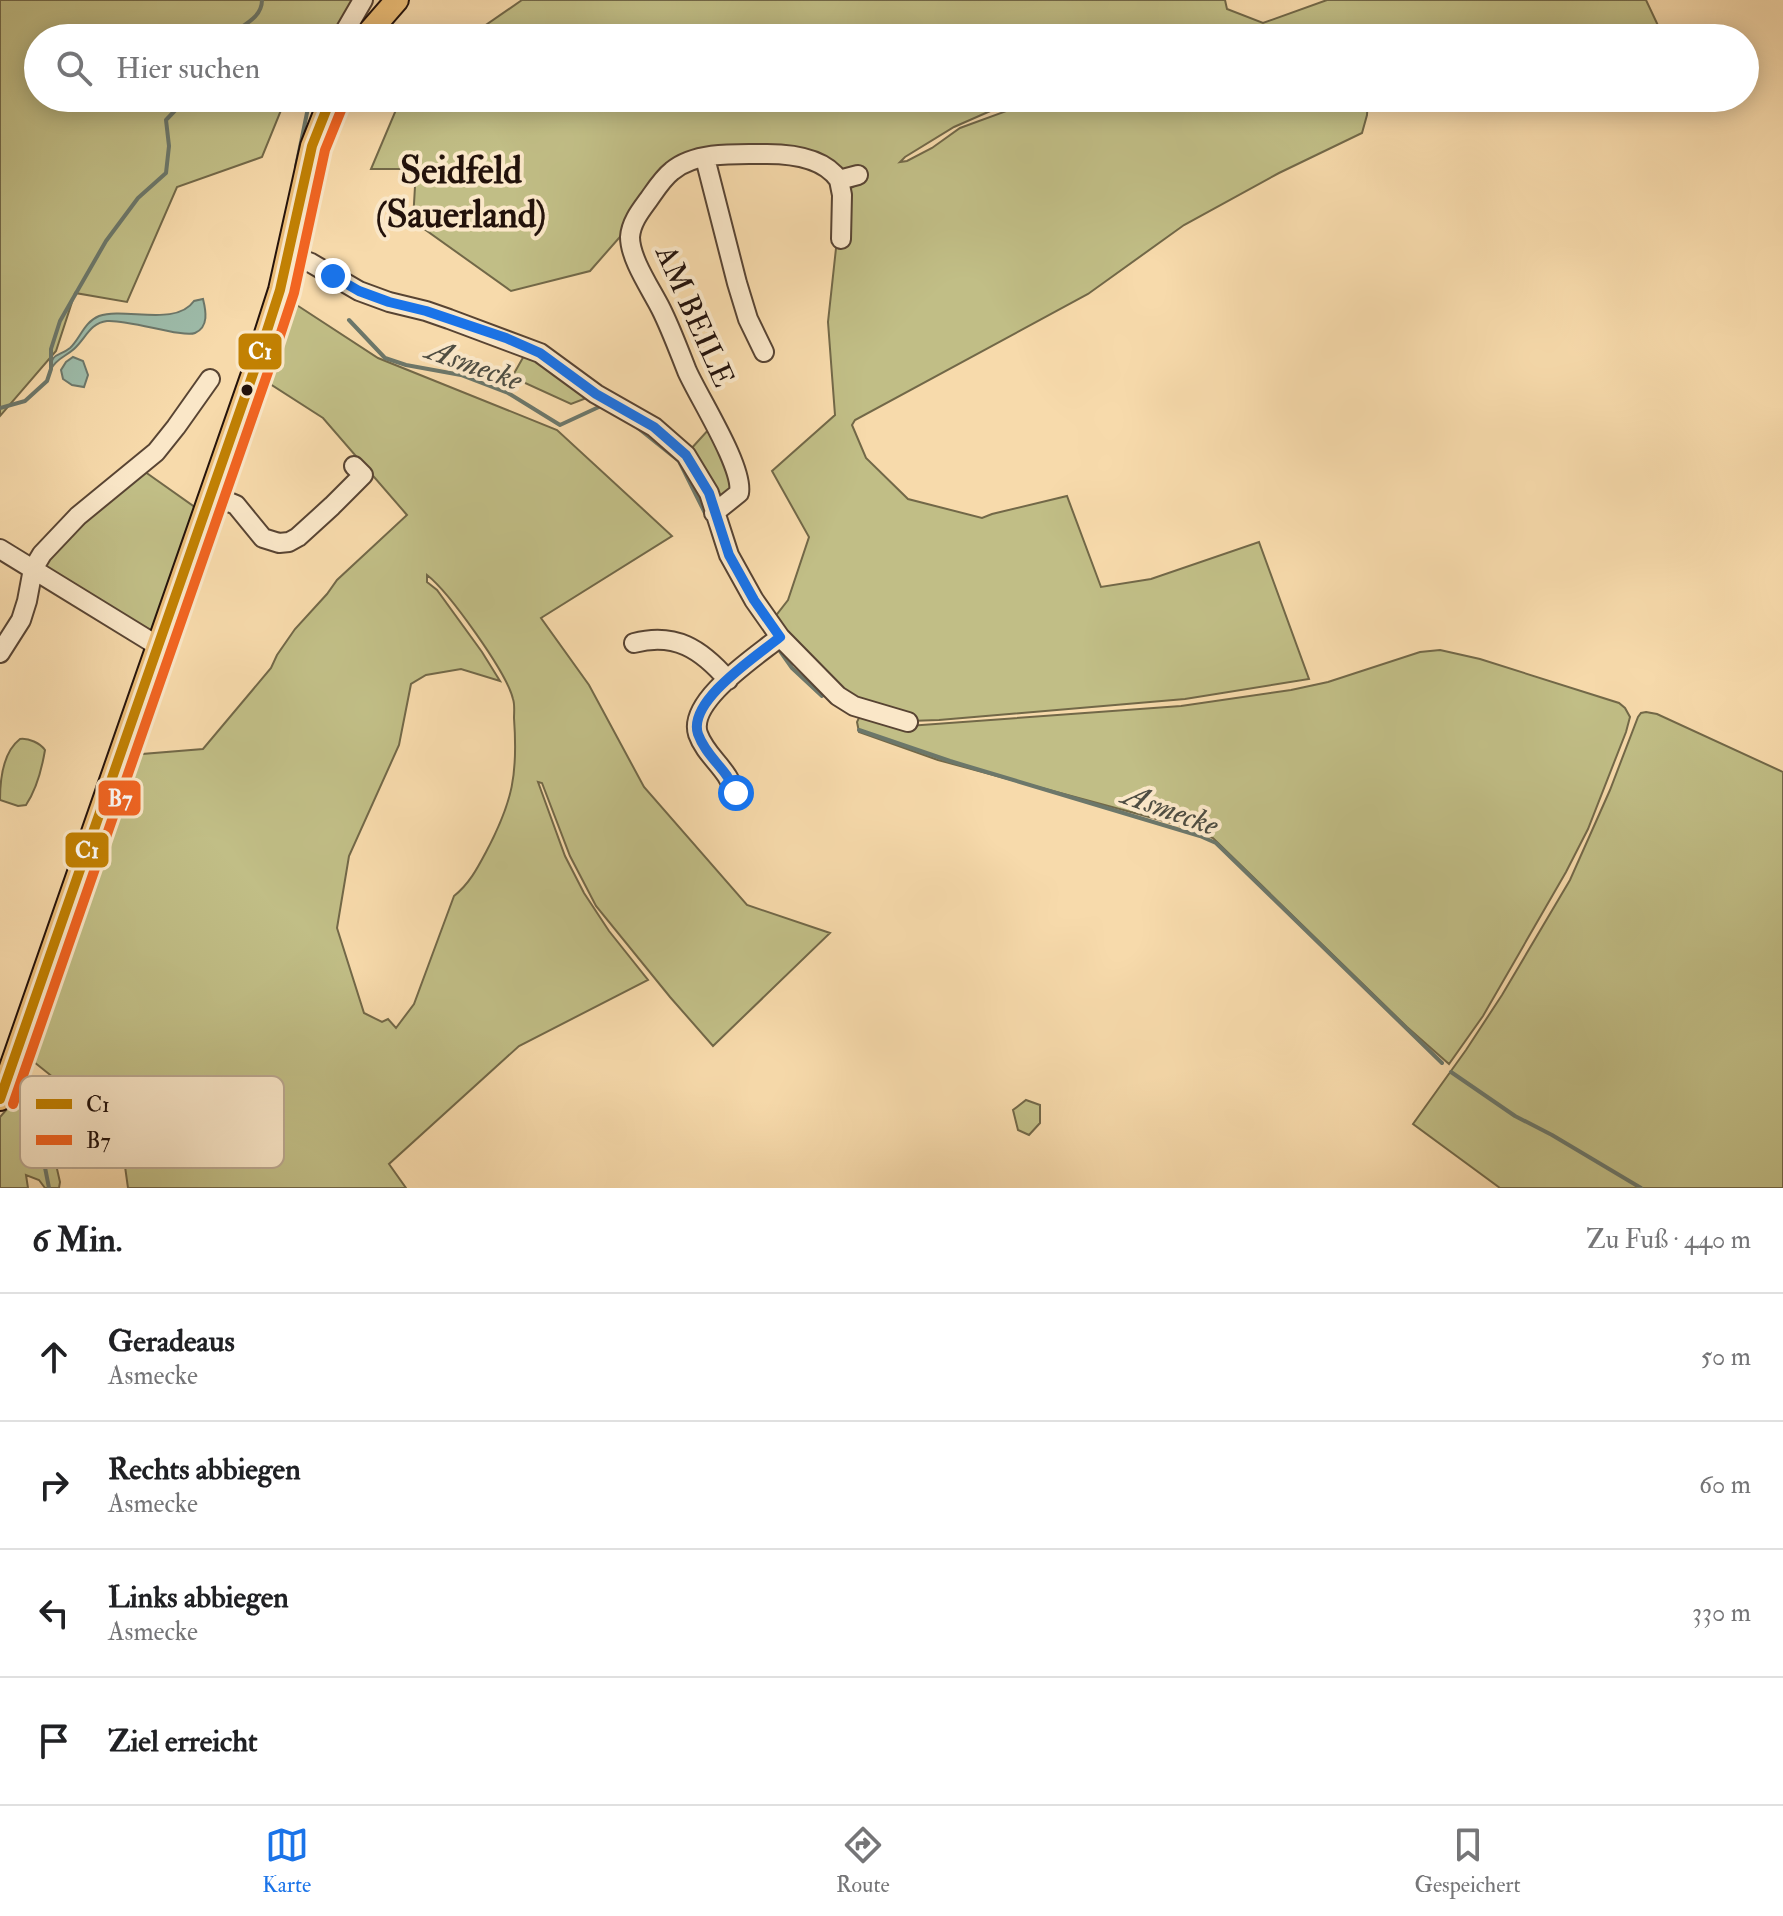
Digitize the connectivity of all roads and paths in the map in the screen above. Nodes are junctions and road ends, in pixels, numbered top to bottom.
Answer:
1 (363, 0) edge
2 (397, 0) edge
3 (349, 24) edge
4 (376, 24) edge
5 (323, 112) edge
6 (705, 158) junction
7 (858, 175) dead end
8 (839, 180) junction
9 (841, 239) dead end
10 (288, 254) junction
11 (764, 352) dead end
12 (210, 379) dead end
13 (354, 466) dead end
14 (212, 495) junction
15 (714, 513) junction
16 (0, 549) edge
17 (33, 569) junction
18 (780, 637) junction
19 (634, 643) dead end
20 (158, 646) junction
21 (0, 653) edge
22 (728, 680) junction
23 (908, 722) dead end
24 (736, 793) dead end
25 (2, 1094) edge

1 - 3 street
2 - 4 main road
5 - 10 main road
6 - 8 street, AM BEILE
6 - 11 street, AM BEILE
6 - 15 street, AM BEILE
7 - 8 street
8 - 9 street
10 - 14 main road
10 - 15 street
12 - 17 street
13 - 14 street
14 - 20 main road
15 - 18 street
16 - 17 street
17 - 20 street
17 - 21 street
18 - 22 street
18 - 23 street
19 - 22 street
20 - 25 main road
22 - 24 street

